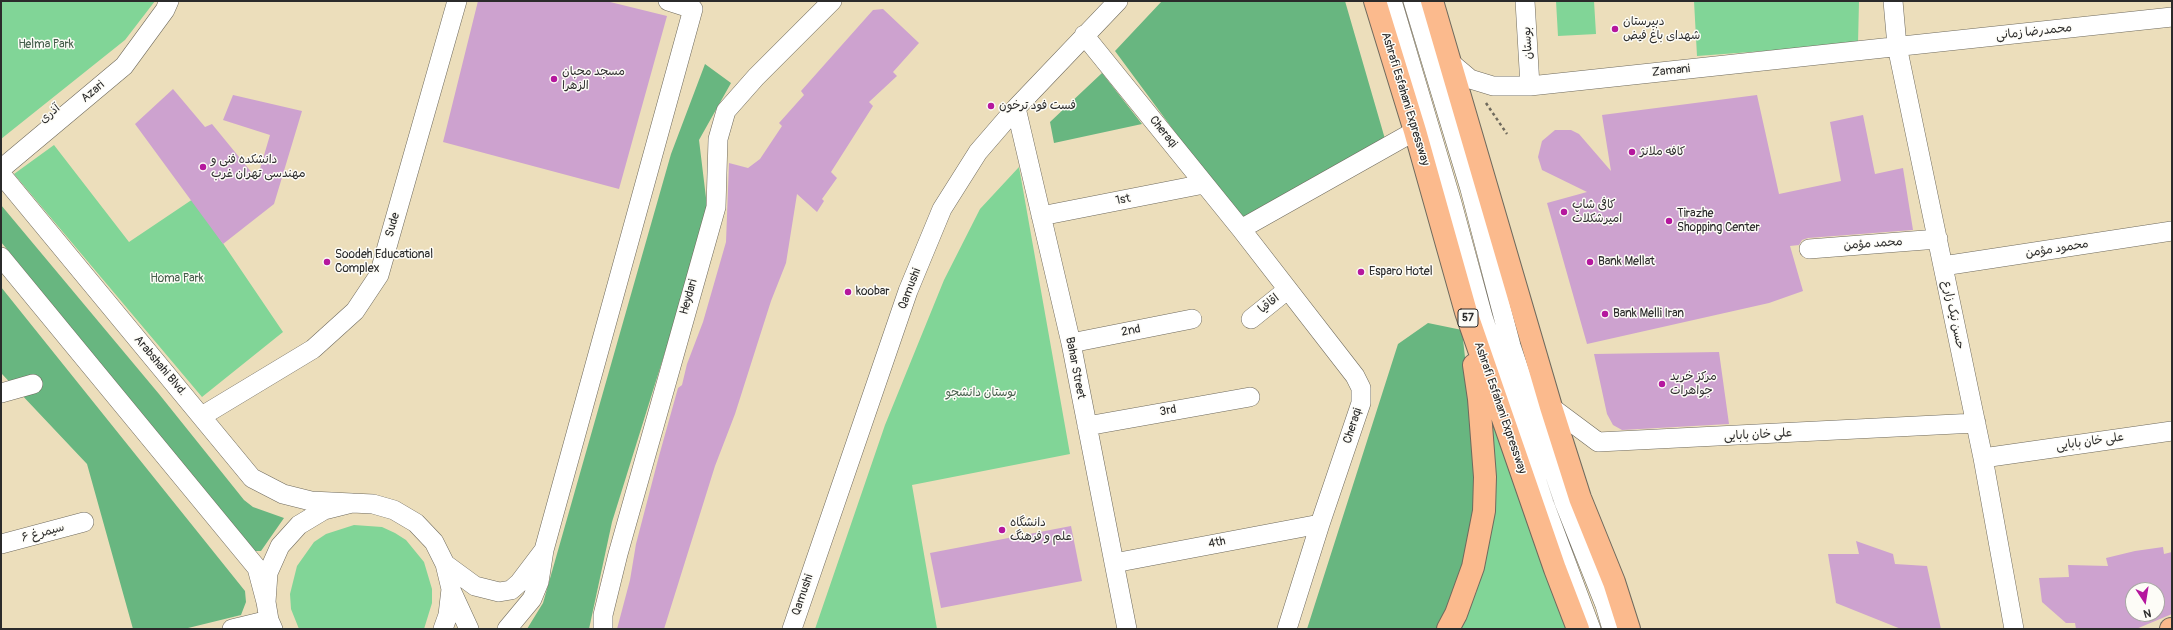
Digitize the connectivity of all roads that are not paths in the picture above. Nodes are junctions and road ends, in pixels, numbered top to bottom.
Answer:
1 (169, 1) edge
2 (457, 1) edge
3 (668, 1) edge
4 (832, 1) edge
5 (1118, 1) edge
6 (1375, 1) edge
7 (1392, 1) edge
8 (1413, 1) edge
9 (1432, 1) edge
10 (1525, 1) edge
11 (1893, 1) edge
12 (2172, 17) edge
13 (1084, 35) junction
14 (139, 44) junction
15 (1897, 46) junction
16 (1451, 63) junction
17 (1530, 86) junction
18 (1016, 108) junction
19 (1415, 131) junction
20 (1, 155) edge
21 (1, 169) edge
22 (1, 174) edge
23 (1204, 184) junction
24 (1041, 216) junction
25 (1241, 229) junction
26 (2172, 231) edge
27 (1938, 239) junction
28 (1809, 249) dead end
29 (1, 257) edge
30 (1943, 266) junction
31 (1286, 290) junction
32 (1466, 312) junction
33 (1192, 319) dead end
34 (1251, 319) dead end
35 (1071, 343) junction
36 (33, 384) dead end
37 (1, 393) edge
38 (1250, 397) dead end
39 (1551, 407) junction
40 (202, 416) junction
41 (1976, 423) junction
42 (1087, 426) junction
43 (2172, 430) edge
44 (1983, 458) junction
45 (352, 503) junction
46 (84, 522) dead end
47 (1320, 524) junction
48 (1, 544) edge
49 (544, 550) junction
50 (1114, 563) junction
51 (445, 564) junction
52 (450, 589) junction
53 (269, 617) edge
54 (1625, 627) edge
55 (232, 629) edge
56 (443, 629) edge
57 (469, 629) edge
58 (507, 629) edge
59 (603, 629) edge
60 (792, 629) edge
61 (1127, 629) edge
62 (1287, 629) edge
63 (1448, 629) edge
64 (1578, 629) edge
65 (1591, 629) edge
66 (2014, 629) edge

1 - 14 street, Azari
2 - 40 street, Sude
3 - 49 street
4 - 59 street, Heydari
5 - 13 street, Qamushi
6 - 19 highway, Ashrafi Esfahani Expressway / 57
7 - 65 street
8 - 54 street
9 - 16 highway
10 - 17 street, بوستان
11 - 15 street, حسن نیک زارع
12 - 15 street, محمدرضا زمانی
13 - 18 street, Qamushi
13 - 23 street, Cheraqi
14 - 20 street, آذری
14 - 21 street, Azari
15 - 17 street, Zamani
15 - 27 street, حسن نیک زارع
16 - 17 street, Zamani
16 - 39 highway
18 - 24 street, Bahar Street
18 - 60 street, Qamushi
19 - 25 street
19 - 32 highway, Ashrafi Esfahani Expressway / 57
22 - 40 street, Arabshahi Blvd.
23 - 24 street, 1st
23 - 25 street, Cheraqi
24 - 35 street, Bahar Street
25 - 31 street, Cheraqi
26 - 30 street, محمود مؤمن
27 - 28 street, محمد مؤمن
27 - 30 street, حسن نیک زارع
29 - 53 street
30 - 41 street, حسن نیک زارع
31 - 34 street, اقاقیا
31 - 47 street, Cheraqi
32 - 63 highway
32 - 64 highway, Ashrafi Esfahani Expressway / 57
33 - 35 street, 2nd
35 - 42 street, Bahar Street
36 - 37 street
38 - 42 street, 3rd
39 - 41 street, علی خان بابایی
39 - 54 highway
40 - 45 street, Arabshahi Blvd.
41 - 44 street, حسن نیک زارع
42 - 50 street, Bahar Street
43 - 44 street, علی خان بابایی
44 - 66 street, حسن نیک زارع
45 - 51 street, Arabshahi Blvd.
45 - 53 street
46 - 48 street, سیمرغ ۶
47 - 50 street, 4th
47 - 62 street, Cheraqi
49 - 51 street
49 - 58 street
50 - 61 street, Bahar Street
51 - 52 street
52 - 56 street
52 - 57 street
53 - 55 street

